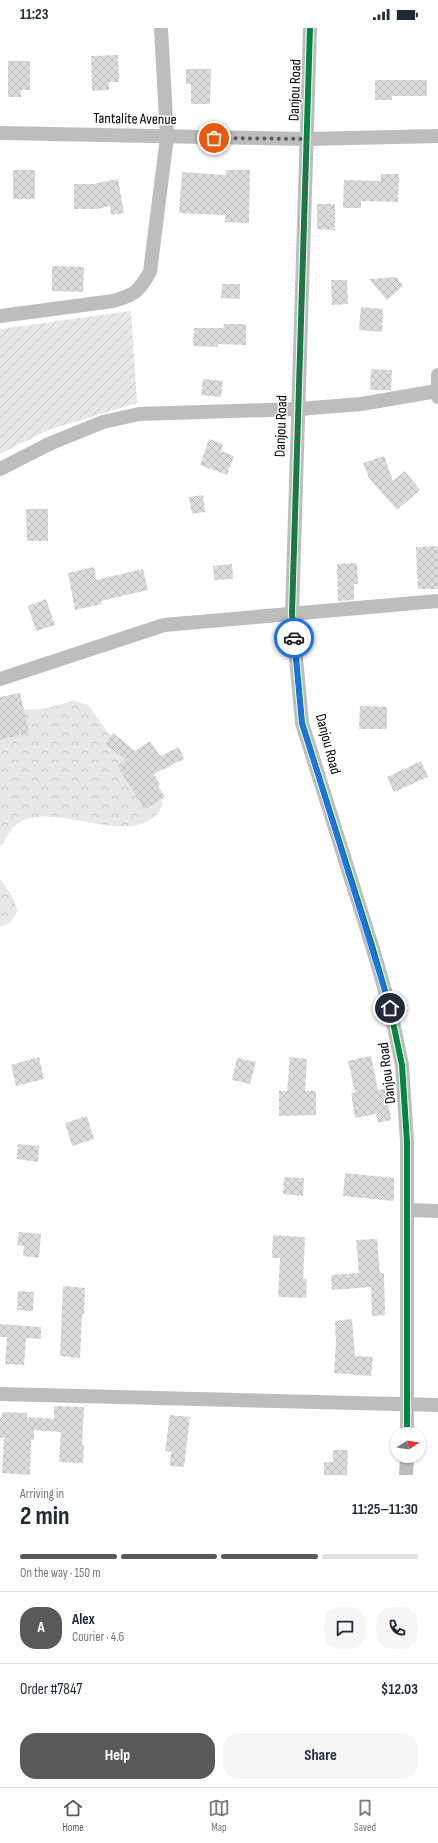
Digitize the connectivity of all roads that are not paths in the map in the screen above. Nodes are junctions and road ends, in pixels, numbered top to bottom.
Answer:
1 (161, 28) edge
2 (310, 28) edge
3 (0, 133) edge
4 (438, 136) edge
5 (167, 137) junction
6 (307, 139) junction
7 (0, 316) edge
8 (438, 375) edge
9 (437, 394) edge
10 (299, 409) junction
11 (0, 469) edge
12 (438, 601) edge
13 (292, 614) junction
14 (0, 679) edge
15 (407, 1210) junction
16 (438, 1211) edge
17 (0, 1394) edge
18 (408, 1405) junction
19 (438, 1406) edge
20 (407, 1427) edge
21 (407, 1463) edge
22 (406, 1475) edge

1 - 5 street
2 - 6 street, Danjou Road
3 - 5 street, Tantalite Avenue
4 - 6 street, Tantalite Avenue
5 - 6 street, Tantalite Avenue
5 - 7 street
6 - 10 street, Danjou Road
8 - 9 street
9 - 10 street
10 - 11 street
10 - 13 street, Danjou Road
12 - 13 street
13 - 14 street
13 - 15 street, Danjou Road
15 - 16 street
15 - 18 street, Danjou Road
17 - 18 street
18 - 19 street
18 - 20 street, Danjou Road
21 - 22 street

